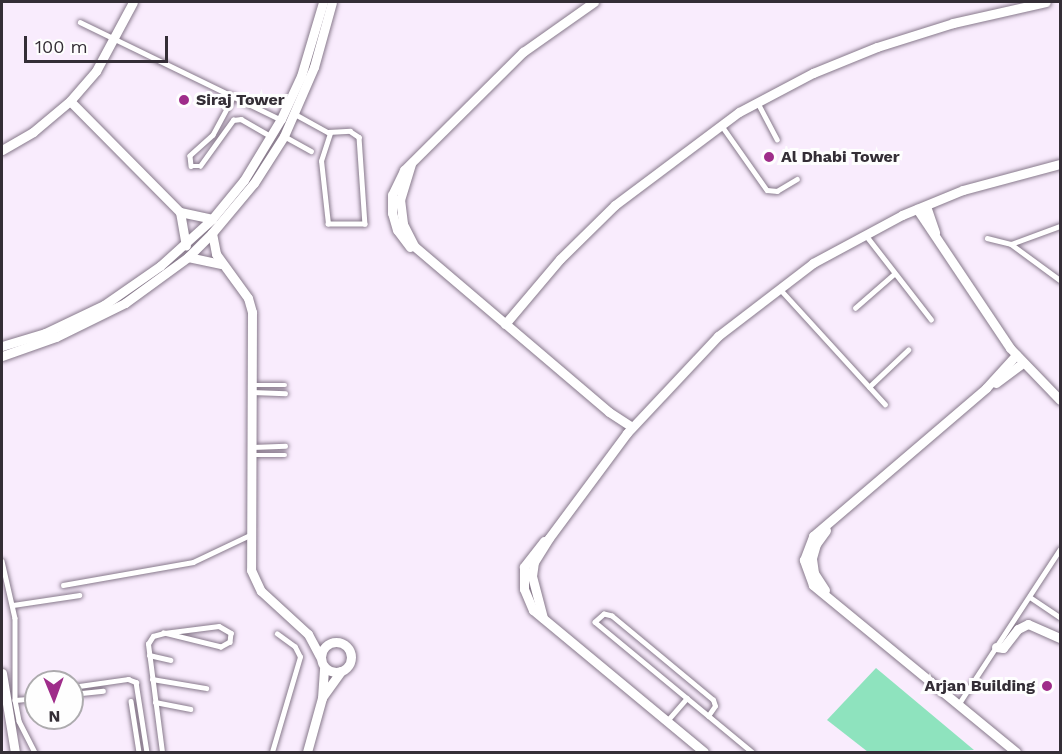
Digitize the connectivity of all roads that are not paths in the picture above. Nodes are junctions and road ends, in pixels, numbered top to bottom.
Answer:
1 (133, 2) edge
2 (323, 2) edge
3 (332, 2) edge
4 (594, 2) edge
5 (1046, 2) edge
6 (80, 22) dead end
7 (116, 40) junction
8 (234, 96) junction
9 (70, 101) junction
10 (758, 103) junction
11 (295, 114) junction
12 (282, 119) junction
13 (721, 124) junction
14 (330, 133) junction
15 (284, 136) junction
16 (272, 137) junction
17 (777, 139) dead end
18 (2, 150) edge
19 (311, 151) dead end
20 (1060, 164) edge
21 (797, 179) dead end
22 (922, 207) junction
23 (180, 212) junction
24 (212, 219) junction
25 (1060, 226) edge
26 (212, 233) junction
27 (865, 234) junction
28 (987, 238) dead end
29 (1011, 243) junction
30 (186, 245) junction
31 (188, 257) junction
32 (221, 264) junction
33 (894, 274) junction
34 (1060, 280) edge
35 (778, 287) junction
36 (855, 308) dead end
37 (931, 320) dead end
38 (506, 324) junction
39 (2, 346) edge
40 (908, 350) dead end
41 (1016, 355) junction
42 (2, 356) edge
43 (1023, 363) junction
44 (285, 385) dead end
45 (869, 387) junction
46 (252, 388) junction
47 (986, 388) junction
48 (285, 393) dead end
49 (1060, 400) edge
50 (885, 404) dead end
51 (629, 430) junction
52 (285, 446) dead end
53 (252, 451) junction
54 (285, 455) dead end
55 (251, 535) junction
56 (1060, 549) edge
57 (2, 561) edge
58 (63, 585) dead end
59 (79, 595) dead end
60 (1030, 597) junction
61 (13, 605) junction
62 (1060, 616) edge
63 (164, 633) junction
64 (277, 634) dead end
65 (308, 634) junction
66 (1060, 638) edge
67 (334, 642) junction
68 (996, 647) junction
69 (149, 656) junction
70 (320, 657) junction
71 (170, 660) dead end
72 (324, 667) junction
73 (341, 671) junction
74 (2, 678) edge
75 (152, 678) junction
76 (14, 681) junction
77 (84, 685) edge
78 (206, 688) dead end
79 (103, 691) dead end
80 (84, 693) edge
81 (322, 698) junction
82 (24, 699) edge
83 (687, 699) junction
84 (15, 700) junction
85 (131, 701) dead end
86 (155, 702) junction
87 (958, 705) junction
88 (190, 709) dead end
89 (708, 716) junction
90 (667, 721) junction
91 (15, 753) edge
92 (35, 753) edge
93 (139, 753) edge
94 (147, 753) edge
95 (162, 753) edge
96 (272, 753) edge
97 (307, 753) edge
98 (704, 753) edge
99 (752, 753) edge
100 (1016, 753) edge

1 - 7 street
2 - 12 street
3 - 11 street
4 - 38 street
5 - 10 street
6 - 7 lane
7 - 8 lane
7 - 9 street
8 - 12 lane
8 - 16 lane
9 - 18 street
9 - 23 street
10 - 13 street
10 - 17 lane
11 - 14 lane
11 - 15 street
12 - 16 street
13 - 21 lane
13 - 38 street
14 - 14 lane
15 - 19 lane
15 - 26 street
16 - 24 street
20 - 22 street
22 - 27 street
22 - 41 street
23 - 24 street
23 - 30 street
24 - 30 street
25 - 29 lane
26 - 31 street
26 - 32 street
27 - 33 lane
27 - 35 street
28 - 29 lane
29 - 34 lane
30 - 39 street
31 - 32 street
31 - 42 street
32 - 46 street
33 - 36 lane
33 - 37 lane
35 - 45 lane
35 - 51 street
38 - 51 street
40 - 45 lane
41 - 43 street
41 - 47 street
43 - 47 street
43 - 49 street
44 - 46 lane
45 - 50 lane
46 - 48 lane
46 - 53 street
47 - 87 street
51 - 90 street
52 - 53 lane
53 - 54 lane
53 - 55 street
55 - 58 lane
55 - 65 street
56 - 60 lane
57 - 61 lane
59 - 61 lane
60 - 62 lane
60 - 68 lane
61 - 76 lane
63 - 63 lane
63 - 69 lane
64 - 96 lane
65 - 67 street
65 - 70 street
66 - 68 street
67 - 70 street
67 - 73 street
68 - 87 lane
69 - 71 lane
69 - 75 lane
70 - 72 street
72 - 73 street
72 - 81 street
73 - 81 street
74 - 76 lane
74 - 91 street
75 - 78 lane
75 - 86 lane
76 - 84 lane
77 - 94 lane
79 - 80 lane
81 - 97 street
82 - 84 lane
83 - 89 lane
83 - 89 lane
83 - 90 lane
84 - 92 lane
85 - 93 lane
86 - 88 lane
86 - 95 lane
87 - 100 street
89 - 99 lane
90 - 98 street

